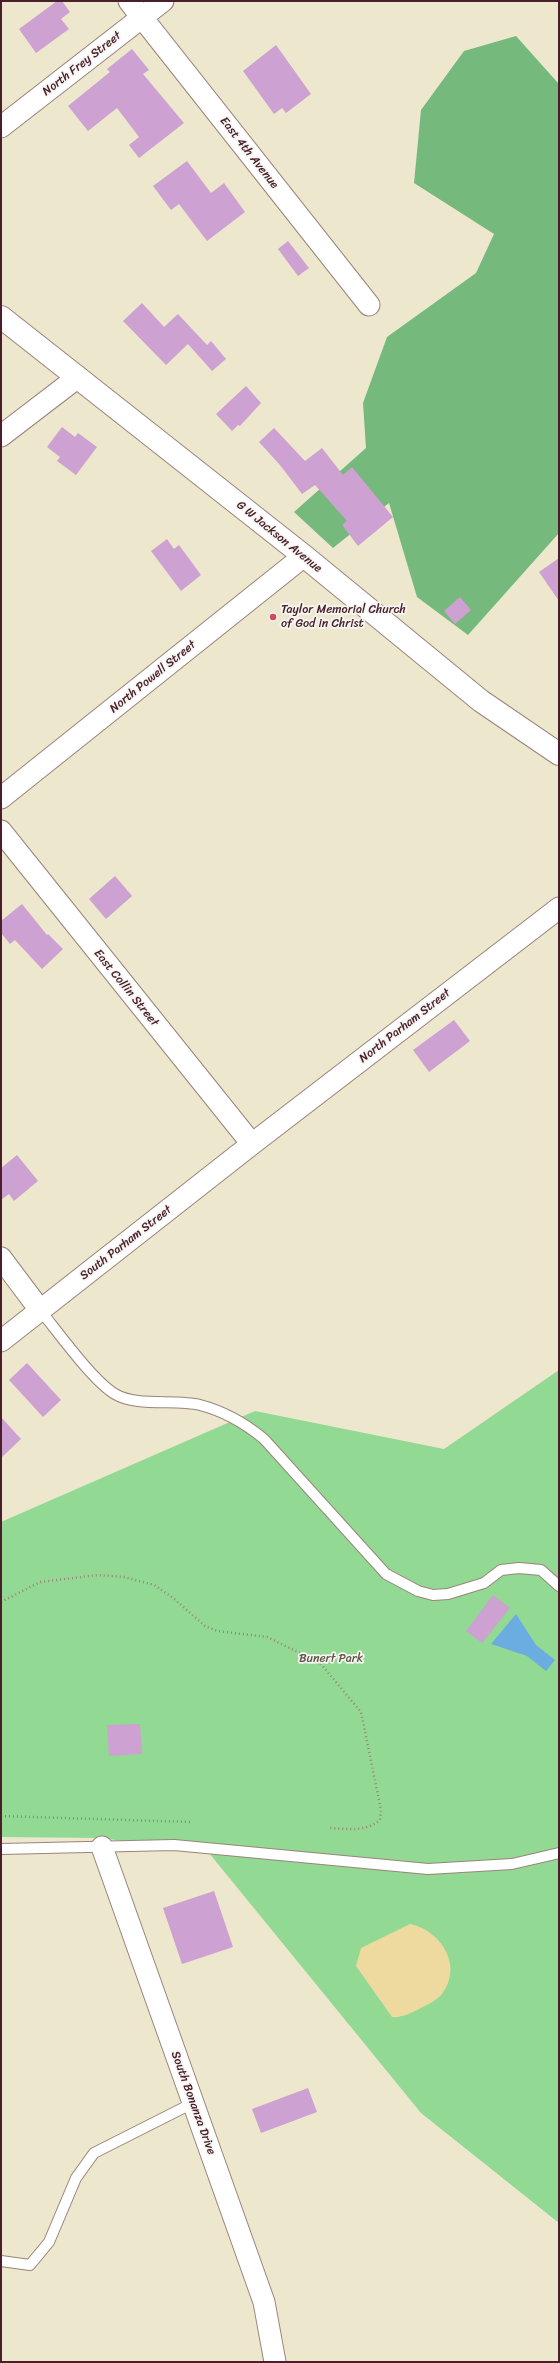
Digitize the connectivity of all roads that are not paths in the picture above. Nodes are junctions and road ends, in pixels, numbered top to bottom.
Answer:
1 (129, 1) edge
2 (163, 1) edge
3 (142, 17) junction
4 (1, 127) edge
5 (369, 305) dead end
6 (1, 317) edge
7 (78, 377) junction
8 (1, 436) edge
9 (304, 556) junction
10 (559, 754) edge
11 (1, 798) edge
12 (1, 831) edge
13 (559, 908) edge
14 (252, 1144) junction
15 (1, 1258) edge
16 (40, 1310) junction
17 (1, 1341) edge
18 (559, 1586) edge
19 (102, 1847) junction
20 (1, 1849) edge
21 (559, 1853) edge
22 (193, 2103) junction
23 (1, 2261) edge
24 (275, 2362) edge

1 - 3 street, East 4th Avenue
2 - 3 street, North Frey Street
3 - 4 street, North Frey Street
3 - 5 street, East 4th Avenue
6 - 7 street, G W Jackson Avenue
7 - 8 street
7 - 9 street, G W Jackson Avenue
9 - 10 street, G W Jackson Avenue
9 - 11 street, North Powell Street
12 - 14 street, East Collin Street
13 - 14 street, North Parham Street
14 - 16 street, South Parham Street
15 - 16 street
16 - 17 street, South Parham Street
16 - 18 lane
19 - 20 lane
19 - 21 lane
19 - 22 street, South Bonanza Drive
22 - 23 lane
22 - 24 street, South Bonanza Drive

